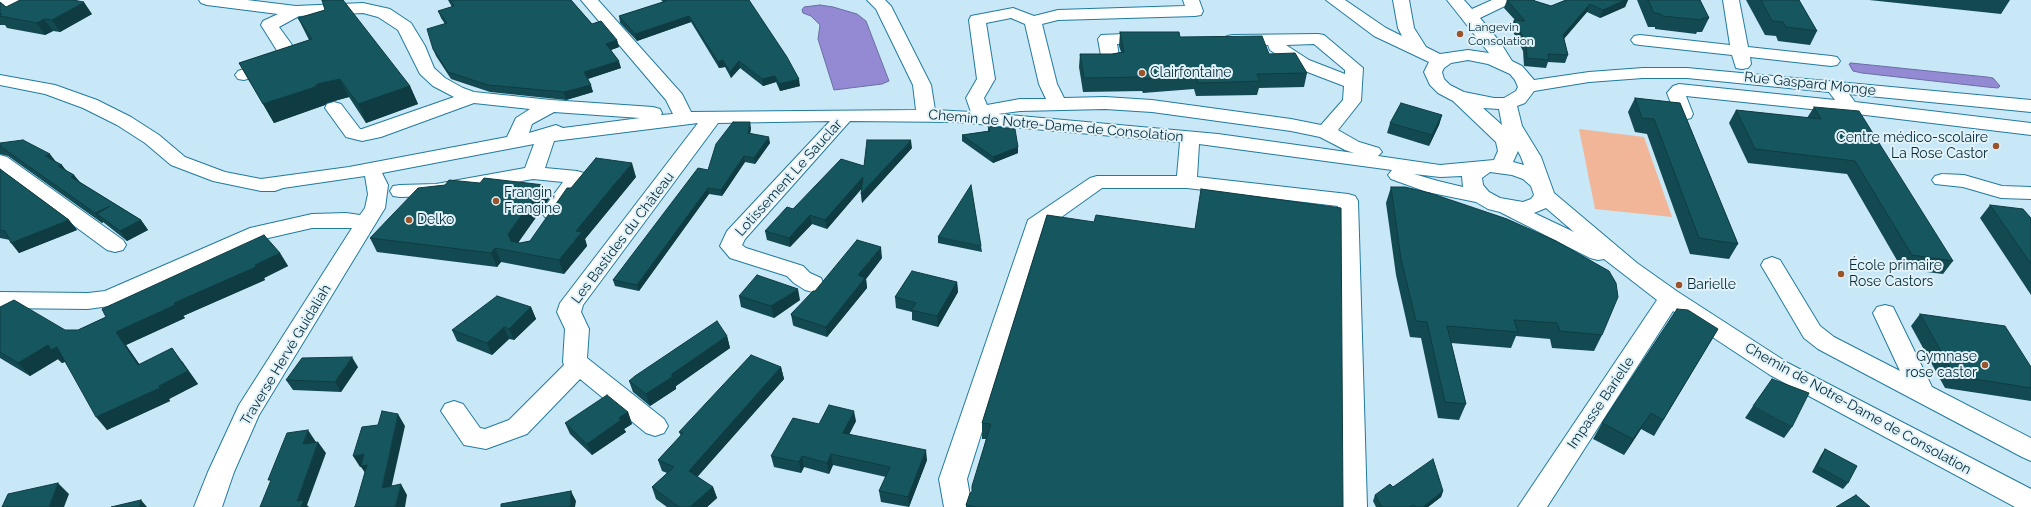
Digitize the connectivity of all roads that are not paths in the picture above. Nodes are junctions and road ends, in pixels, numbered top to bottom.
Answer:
1 (16, 0) edge
2 (207, 0) edge
3 (369, 0) edge
4 (589, 0) edge
5 (875, 0) edge
6 (1191, 0) edge
7 (1334, 0) edge
8 (1393, 0) edge
9 (1455, 0) edge
10 (1505, 0) edge
11 (1731, 0) edge
12 (0, 6) edge
13 (1402, 7) edge
14 (338, 9) junction
15 (296, 11) junction
16 (1470, 19) junction
17 (1033, 21) junction
18 (1165, 38) edge
19 (1267, 39) junction
20 (1216, 40) edge
21 (1640, 40) dead end
22 (1740, 50) junction
23 (1419, 51) junction
24 (1468, 55) junction
25 (1111, 61) edge
26 (1440, 61) junction
27 (1831, 61) dead end
28 (1510, 67) junction
29 (244, 76) edge
30 (1589, 77) junction
31 (1744, 77) junction
32 (0, 80) edge
33 (1353, 83) junction
34 (1834, 86) junction
35 (1526, 87) junction
36 (1457, 96) junction
37 (472, 97) junction
38 (497, 98) junction
39 (1507, 103) junction
40 (1058, 104) junction
41 (555, 106) junction
42 (2031, 106) edge
43 (334, 108) dead end
44 (1849, 108) junction
45 (980, 111) junction
46 (1684, 114) edge
47 (845, 115) junction
48 (926, 115) junction
49 (956, 116) junction
50 (684, 118) junction
51 (713, 118) junction
52 (2031, 129) edge
53 (520, 131) junction
54 (1326, 132) junction
55 (1190, 138) junction
56 (544, 141) junction
57 (1354, 158) junction
58 (0, 161) edge
59 (1500, 166) junction
60 (1419, 168) junction
61 (1480, 169) junction
62 (409, 171) junction
63 (533, 173) junction
64 (374, 177) junction
65 (1942, 180) dead end
66 (1187, 182) junction
67 (262, 185) junction
68 (1542, 189) junction
69 (400, 191) junction
70 (2031, 193) edge
71 (1482, 197) junction
72 (1505, 207) junction
73 (370, 216) junction
74 (543, 225) edge
75 (115, 245) dead end
76 (1772, 265) dead end
77 (1629, 268) junction
78 (813, 284) dead end
79 (1670, 298) junction
80 (0, 300) edge
81 (1885, 313) dead end
82 (579, 365) junction
83 (1923, 394) junction
84 (454, 411) dead end
85 (655, 426) dead end
86 (2031, 450) edge
87 (2024, 502) edge
88 (208, 507) edge
89 (958, 507) edge
90 (1352, 507) edge
91 (1532, 507) edge

1 - 12 street
2 - 15 street, Chemin de Notre-Dame de Consolation
3 - 14 street
4 - 50 street
5 - 48 street
6 - 17 street
7 - 23 street
8 - 13 street
9 - 16 street
10 - 16 street
11 - 22 street
13 - 23 street
14 - 15 street, Chemin de Notre-Dame de Consolation
14 - 37 street, Chemin de Notre-Dame de Consolation
15 - 29 street
16 - 24 street
16 - 28 street
17 - 40 street
17 - 45 street
18 - 25 street
19 - 20 street
19 - 33 street
19 - 33 street
21 - 22 street
22 - 27 street
22 - 31 street
23 - 26 street
24 - 26 street, Rue Gaspard Monge
24 - 28 street, Rue Gaspard Monge
26 - 36 street
28 - 30 street, Rue Gaspard Monge
28 - 35 street
30 - 31 street, Rue Gaspard Monge
30 - 35 street, Rue Gaspard Monge
31 - 34 street, Rue Gaspard Monge
32 - 67 street, Chemin de Notre-Dame de Consolation
33 - 54 street
34 - 42 street, Rue Gaspard Monge
34 - 44 street
35 - 39 street
36 - 39 street
36 - 59 street
37 - 38 street, Chemin de Notre-Dame de Consolation
37 - 43 street
38 - 41 street, Chemin de Notre-Dame de Consolation
38 - 53 street
39 - 68 street
40 - 45 street
40 - 54 street
41 - 50 street, Chemin de Notre-Dame de Consolation
41 - 53 street, Chemin de Notre-Dame de Consolation
41 - 56 street, Chemin de Notre-Dame de Consolation
44 - 46 street
44 - 52 street
45 - 49 street
47 - 48 street, Chemin de Notre-Dame de Consolation
47 - 51 street, Chemin de Notre-Dame de Consolation
47 - 78 street, Lotissement Le Sauclar
48 - 49 street, Chemin de Notre-Dame de Consolation
49 - 55 street, Chemin de Notre-Dame de Consolation
50 - 51 street, Chemin de Notre-Dame de Consolation
50 - 56 street, Chemin de Notre-Dame de Consolation
51 - 82 street, Les Bastides du Château
53 - 56 street, Chemin de Notre-Dame de Consolation
53 - 67 street, Chemin de Notre-Dame de Consolation
54 - 60 street
55 - 57 street, Chemin de Notre-Dame de Consolation
55 - 66 street
56 - 62 street, Chemin de Notre-Dame de Consolation
56 - 63 street
57 - 60 street, Chemin de Notre-Dame de Consolation
57 - 71 street, Chemin de Notre-Dame de Consolation
58 - 75 street
59 - 61 street, Chemin de Notre-Dame de Consolation
59 - 68 street, Chemin de Notre-Dame de Consolation
60 - 61 street, Chemin de Notre-Dame de Consolation
61 - 71 street
62 - 64 street, Chemin de Notre-Dame de Consolation
62 - 69 street
63 - 69 street
63 - 74 street
64 - 67 street, Chemin de Notre-Dame de Consolation
64 - 73 street, Traverse Hervé Guidaliah
65 - 70 street
66 - 89 street
66 - 90 street
68 - 72 street
68 - 77 street, Chemin de Notre-Dame de Consolation
69 - 73 street
71 - 72 street, Chemin de Notre-Dame de Consolation
72 - 77 street, Chemin de Notre-Dame de Consolation
73 - 80 street
73 - 88 street, Traverse Hervé Guidaliah
76 - 83 street
77 - 79 street, Chemin de Notre-Dame de Consolation
79 - 87 street, Chemin de Notre-Dame de Consolation
79 - 91 street, Impasse Barielle
81 - 83 street
82 - 84 street
82 - 85 street
83 - 86 street

